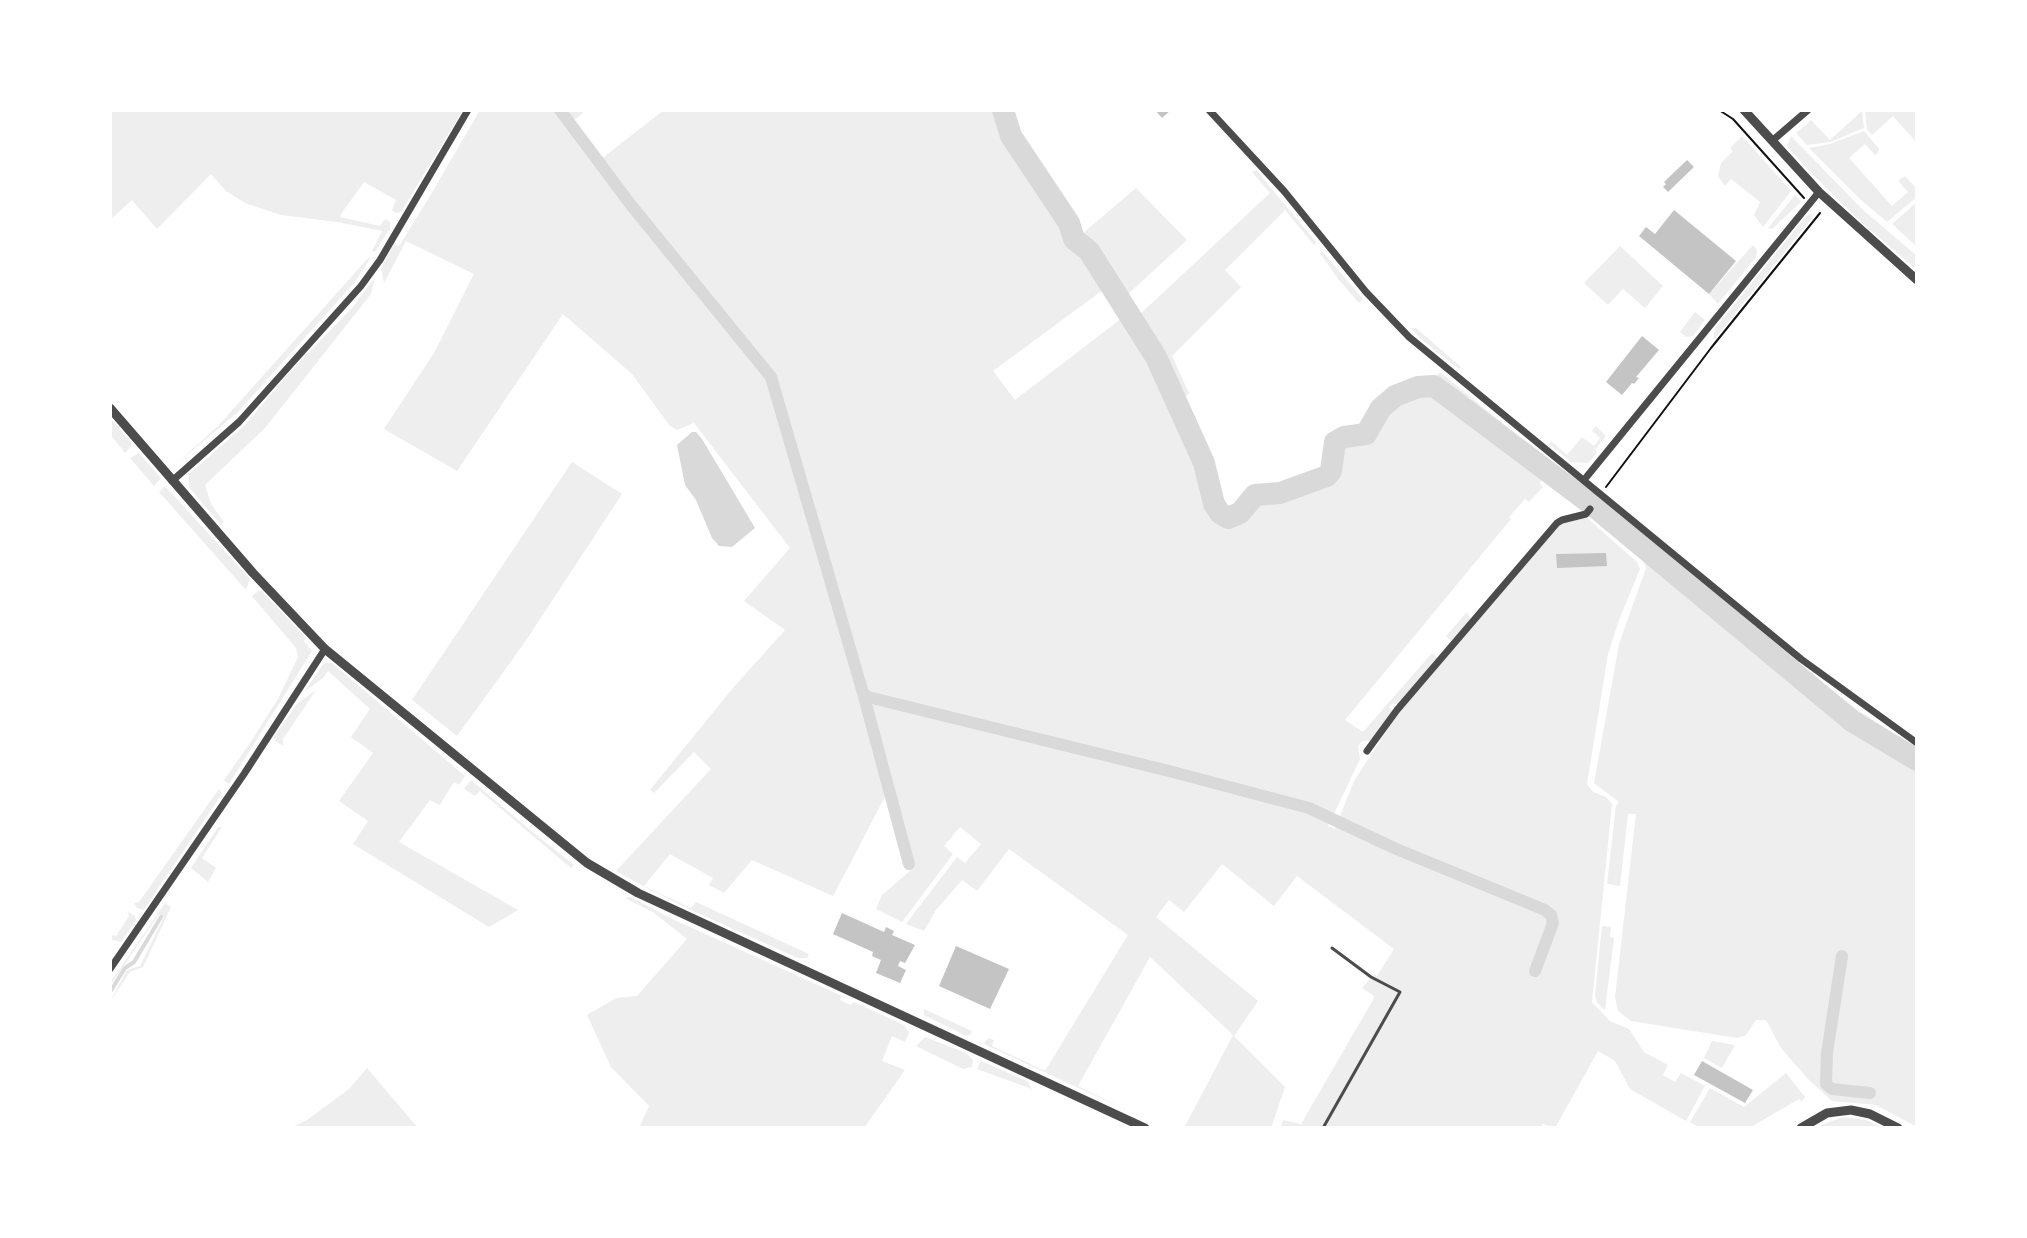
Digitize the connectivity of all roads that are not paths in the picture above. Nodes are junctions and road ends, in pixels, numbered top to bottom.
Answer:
1 (468, 110) edge
2 (1209, 110) edge
3 (1744, 110) edge
4 (1808, 110) edge
5 (1772, 141) junction
6 (1819, 192) junction
7 (1917, 280) edge
8 (110, 408) edge
9 (1584, 480) junction
10 (172, 481) junction
11 (1602, 495) junction
12 (325, 649) junction
13 (1917, 743) edge
14 (1367, 751) dead end
15 (1332, 948) dead end
16 (110, 969) edge
17 (1145, 1128) edge
18 (1323, 1128) edge
19 (1801, 1128) edge
20 (1898, 1128) edge

1 - 10 street
2 - 9 street
3 - 5 street
4 - 5 street
5 - 6 street
6 - 7 street
6 - 9 street
8 - 10 street
9 - 11 street
10 - 12 street
11 - 13 street
11 - 14 street
12 - 16 street
12 - 17 street
15 - 18 lane
19 - 20 street

